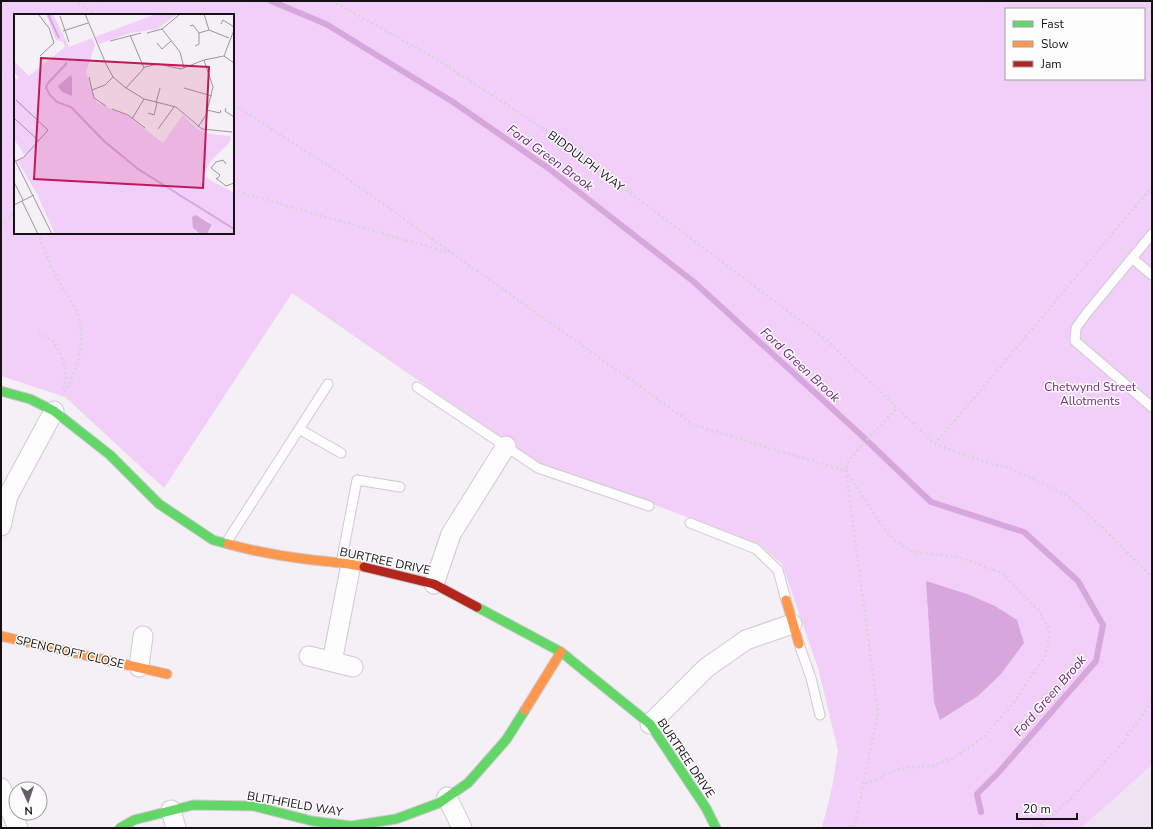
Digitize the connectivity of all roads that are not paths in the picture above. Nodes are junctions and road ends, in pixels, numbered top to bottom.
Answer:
1 (1152, 234) edge
2 (1132, 258) junction
3 (1152, 275) edge
4 (328, 384) dead end
5 (418, 387) dead end
6 (1, 391) edge
7 (58, 403) junction
8 (1152, 407) edge
9 (299, 429) junction
10 (506, 446) junction
11 (341, 453) dead end
12 (400, 487) dead end
13 (649, 506) dead end
14 (690, 523) dead end
15 (1, 526) edge
16 (226, 544) junction
17 (346, 564) junction
18 (434, 584) junction
19 (786, 600) joint
20 (792, 624) junction
21 (1, 636) edge
22 (142, 636) dead end
23 (799, 644) joint
24 (561, 652) junction
25 (309, 656) dead end
26 (332, 662) junction
27 (139, 667) junction
28 (353, 667) dead end
29 (168, 674) dead end
30 (820, 715) dead end
31 (650, 724) junction
32 (1, 788) edge
33 (447, 797) junction
34 (171, 810) junction
35 (18, 828) edge
36 (120, 828) edge
37 (176, 828) edge
38 (462, 828) edge
39 (716, 828) edge

1 - 2 lane
2 - 3 lane
2 - 8 lane
4 - 9 lane
5 - 10 lane
6 - 7 street, BURTREE DRIVE
7 - 15 street
7 - 16 street, BURTREE DRIVE
9 - 11 lane
9 - 16 lane
10 - 13 lane
10 - 18 street
12 - 17 lane
14 - 19 lane
16 - 17 street, BURTREE DRIVE
17 - 18 street, BURTREE DRIVE
17 - 26 street
18 - 24 street, BURTREE DRIVE
19 - 20 street
20 - 23 street
20 - 31 street
21 - 27 street, SPENCROFT CLOSE
22 - 27 street, SPENCROFT CLOSE
23 - 30 lane
24 - 31 street, BURTREE DRIVE
24 - 33 street, BLITHFIELD WAY
25 - 26 street
26 - 28 street
27 - 29 street, SPENCROFT CLOSE
31 - 39 street, BURTREE DRIVE
32 - 35 street
33 - 34 street, BLITHFIELD WAY
33 - 38 street
34 - 36 street, BLITHFIELD WAY
34 - 37 street

